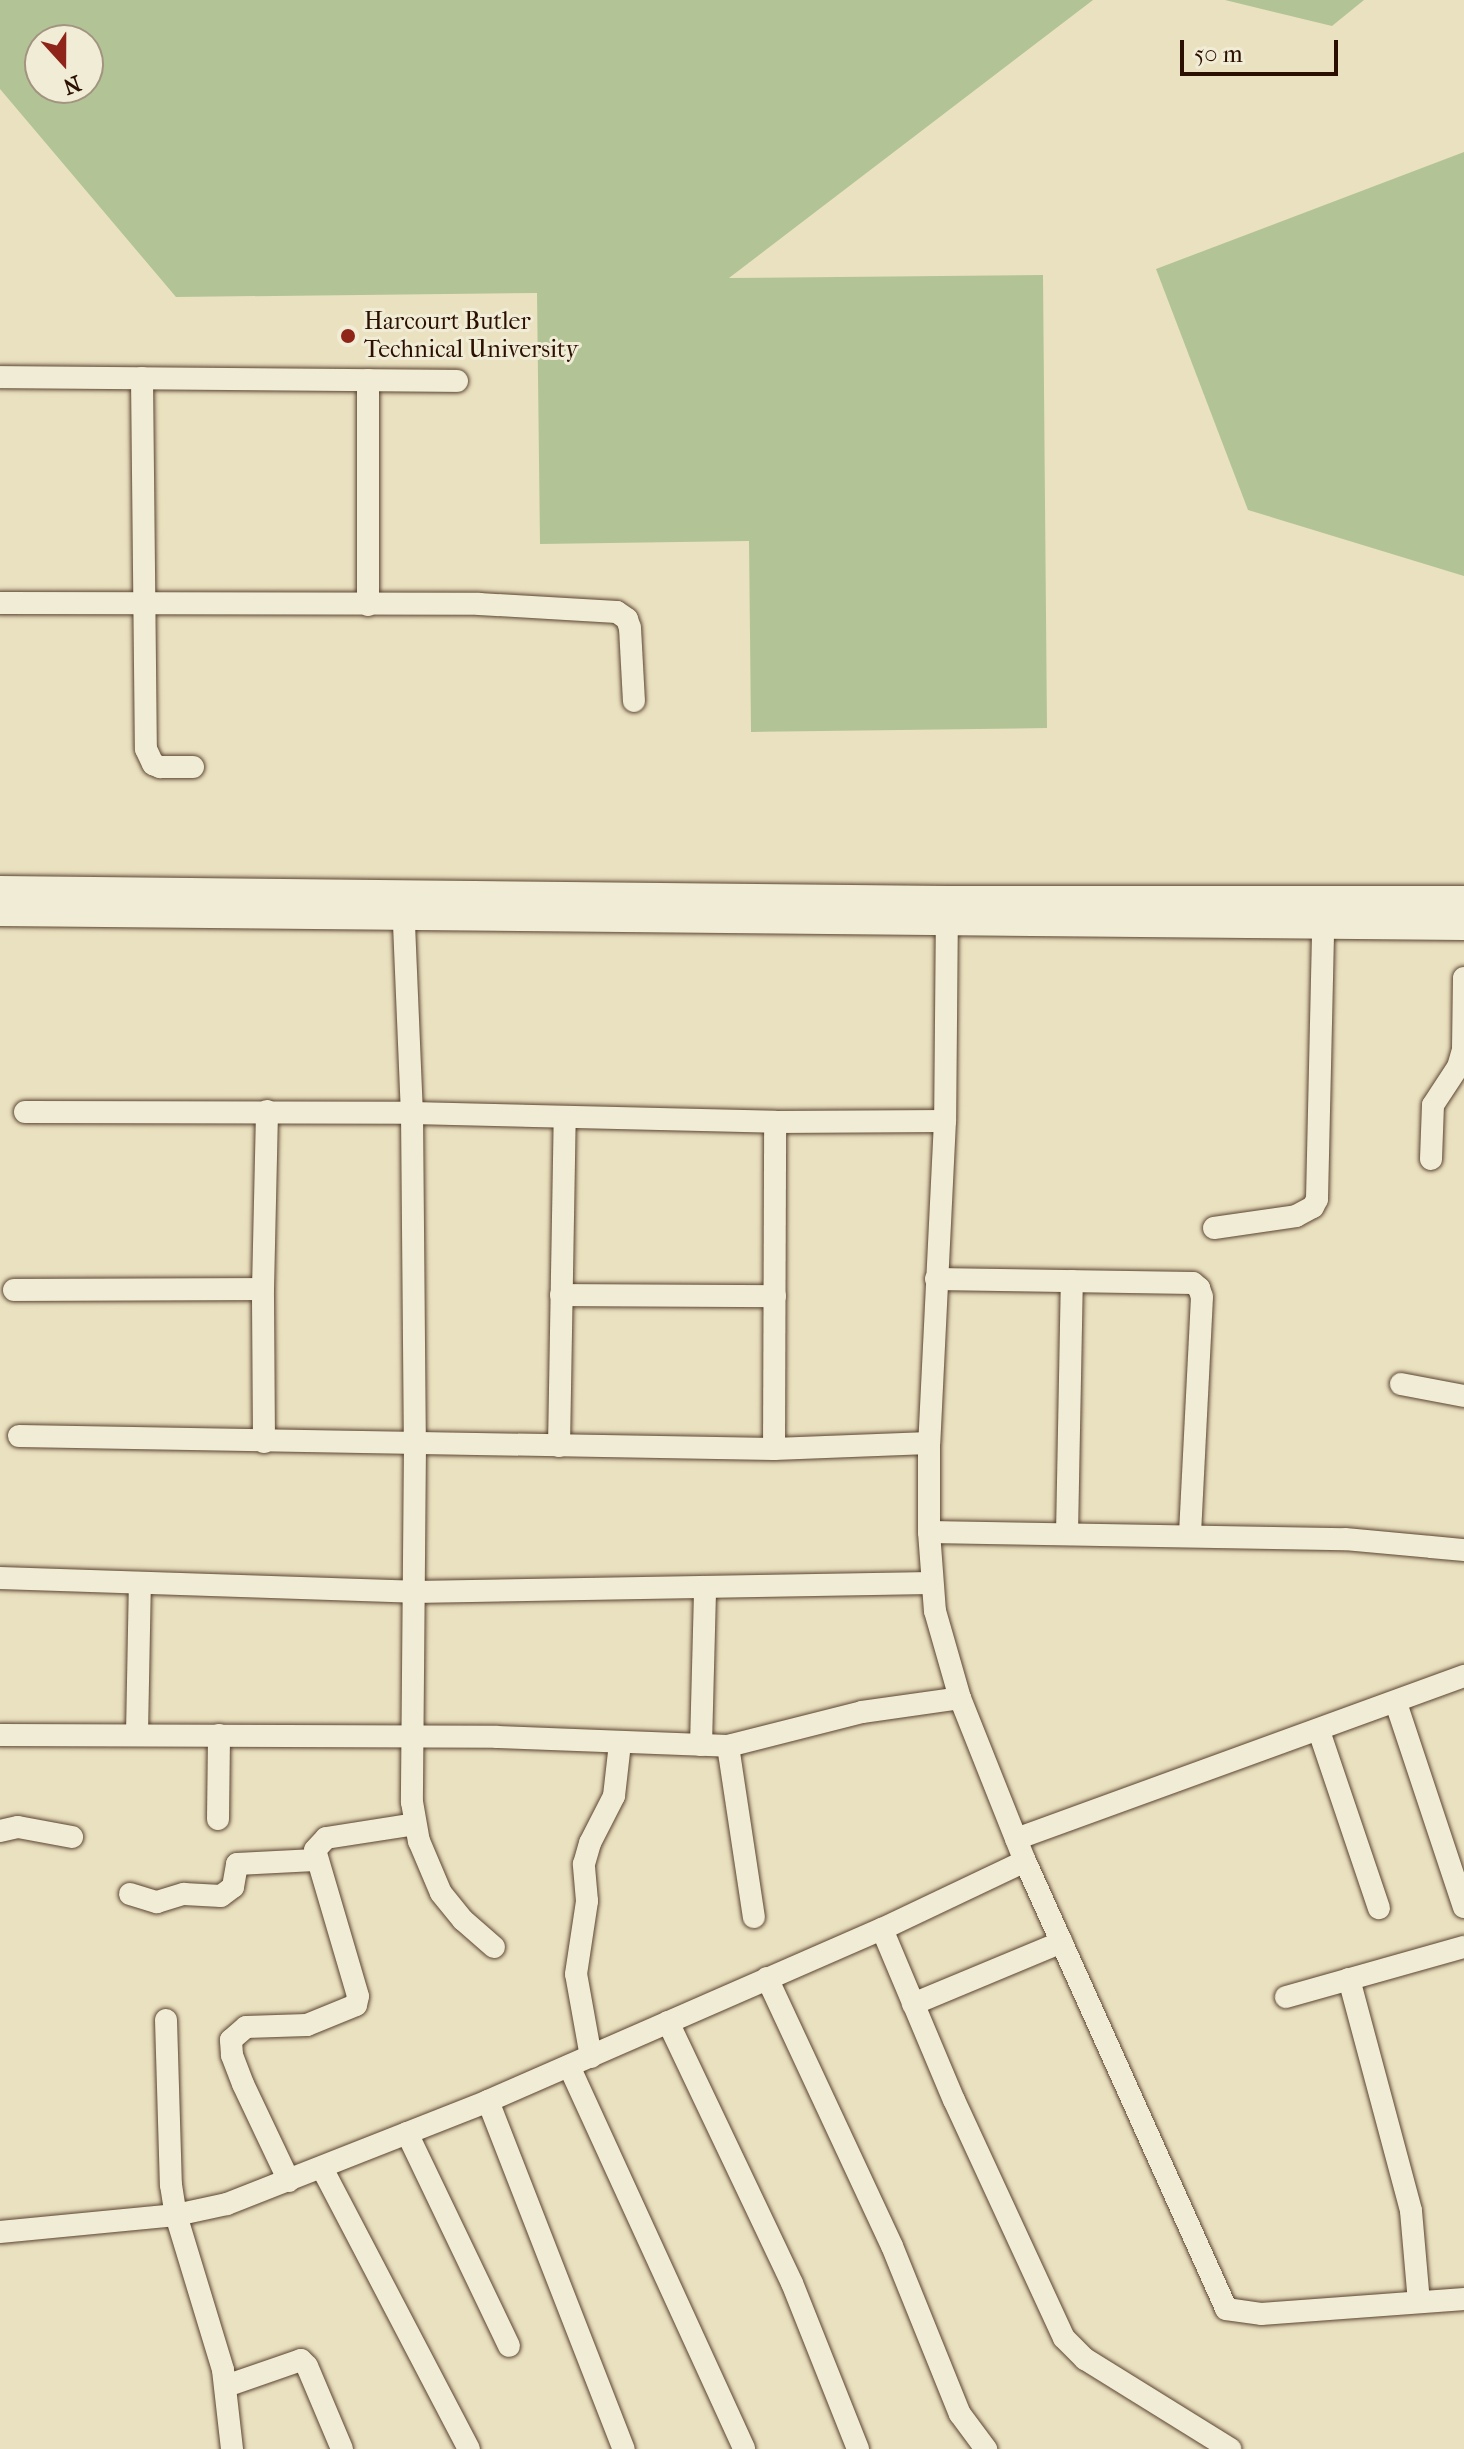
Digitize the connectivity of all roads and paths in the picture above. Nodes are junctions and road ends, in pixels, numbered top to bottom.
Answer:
1 (0, 377) edge
2 (142, 378) junction
3 (368, 380) junction
4 (457, 381) dead end
5 (0, 603) edge
6 (145, 604) junction
7 (368, 605) junction
8 (634, 701) dead end
9 (193, 767) dead end
10 (0, 890) edge
11 (403, 905) junction
12 (0, 912) edge
13 (947, 912) junction
14 (1094, 912) junction
15 (1453, 913) edge
16 (1323, 925) junction
17 (1464, 978) edge
18 (1461, 1070) edge
19 (267, 1111) junction
20 (25, 1112) dead end
21 (412, 1113) junction
22 (565, 1118) junction
23 (945, 1121) junction
24 (775, 1122) junction
25 (1431, 1159) dead end
26 (1214, 1228) dead end
27 (936, 1279) junction
28 (1072, 1281) junction
29 (263, 1289) junction
30 (14, 1290) dead end
31 (561, 1295) junction
32 (775, 1296) junction
33 (1401, 1384) dead end
34 (1464, 1396) edge
35 (19, 1436) dead end
36 (264, 1442) junction
37 (929, 1443) junction
38 (415, 1444) junction
39 (559, 1446) junction
40 (774, 1449) junction
41 (929, 1532) junction
42 (1067, 1534) junction
43 (1190, 1536) junction
44 (1464, 1550) edge
45 (0, 1578) edge
46 (140, 1583) junction
47 (931, 1583) junction
48 (705, 1587) junction
49 (414, 1592) junction
50 (1464, 1676) edge
51 (960, 1698) junction
52 (1396, 1703) junction
53 (1319, 1731) junction
54 (137, 1734) junction
55 (0, 1735) edge
56 (219, 1735) junction
57 (413, 1737) junction
58 (620, 1743) junction
59 (701, 1745) junction
60 (728, 1746) junction
61 (218, 1819) dead end
62 (415, 1824) junction
63 (0, 1831) edge
64 (72, 1837) dead end
65 (1016, 1839) junction
66 (315, 1860) junction
67 (1025, 1861) junction
68 (130, 1894) dead end
69 (1464, 1907) edge
70 (1379, 1908) dead end
71 (754, 1917) dead end
72 (882, 1929) junction
73 (1062, 1942) junction
74 (494, 1947) dead end
75 (1464, 1947) edge
76 (767, 1978) junction
77 (1349, 1979) junction
78 (1286, 1997) dead end
79 (913, 2004) junction
80 (166, 2020) dead end
81 (668, 2022) junction
82 (591, 2057) junction
83 (569, 2066) junction
84 (488, 2101) junction
85 (407, 2133) junction
86 (322, 2168) junction
87 (289, 2181) junction
88 (176, 2215) junction
89 (0, 2232) edge
90 (1464, 2299) edge
91 (1419, 2302) junction
92 (509, 2346) dead end
93 (226, 2386) junction
94 (232, 2449) edge
95 (342, 2449) edge
96 (469, 2449) edge
97 (624, 2449) edge
98 (744, 2449) edge
99 (858, 2449) edge
100 (986, 2449) edge
101 (1230, 2449) edge

1 - 2 street
2 - 3 street
2 - 6 street
3 - 4 street
3 - 7 street
5 - 6 street
6 - 7 street
6 - 9 street
7 - 8 street
10 - 11 street
11 - 12 street
11 - 13 street
11 - 21 street
13 - 14 street
13 - 23 street
14 - 15 street
14 - 16 street
15 - 16 street
16 - 26 street
17 - 18 street
18 - 25 street
19 - 20 street
19 - 21 street
19 - 29 street
21 - 22 street
21 - 38 street
22 - 24 street
22 - 31 street
23 - 24 street
23 - 27 street
24 - 32 street
27 - 28 street
27 - 37 street
28 - 42 street
28 - 43 street
29 - 30 street
29 - 36 street
31 - 32 street
31 - 39 street
32 - 40 street
33 - 34 street
35 - 36 street
36 - 38 street
37 - 40 street
37 - 41 street
38 - 39 street
38 - 49 street
39 - 40 street
41 - 42 street
41 - 47 street
42 - 43 street
43 - 44 street
45 - 46 street
46 - 49 street
46 - 54 street
47 - 48 street
47 - 51 street
48 - 49 street
48 - 59 street
49 - 57 street
50 - 52 street
51 - 60 street
51 - 65 street
52 - 53 street
52 - 69 street
53 - 65 street
53 - 70 street
54 - 55 street
54 - 56 street
56 - 57 street
56 - 61 street
57 - 58 street
57 - 62 street
58 - 59 street
58 - 82 street
59 - 60 street
60 - 71 street
62 - 66 street
62 - 74 street
63 - 64 street
65 - 67 street
66 - 68 street
66 - 87 street
67 - 72 street
67 - 73 street
72 - 76 street
72 - 79 street
73 - 79 street
73 - 91 street
75 - 77 street
76 - 81 street
76 - 100 street
77 - 78 street
77 - 91 street
79 - 101 street
80 - 88 street
81 - 82 street
81 - 99 street
82 - 83 street
83 - 84 street
83 - 98 street
84 - 85 street
84 - 97 street
85 - 86 street
85 - 92 street
86 - 87 street
86 - 96 street
87 - 88 street
88 - 89 street
88 - 93 street
90 - 91 street
93 - 94 street
93 - 95 street

